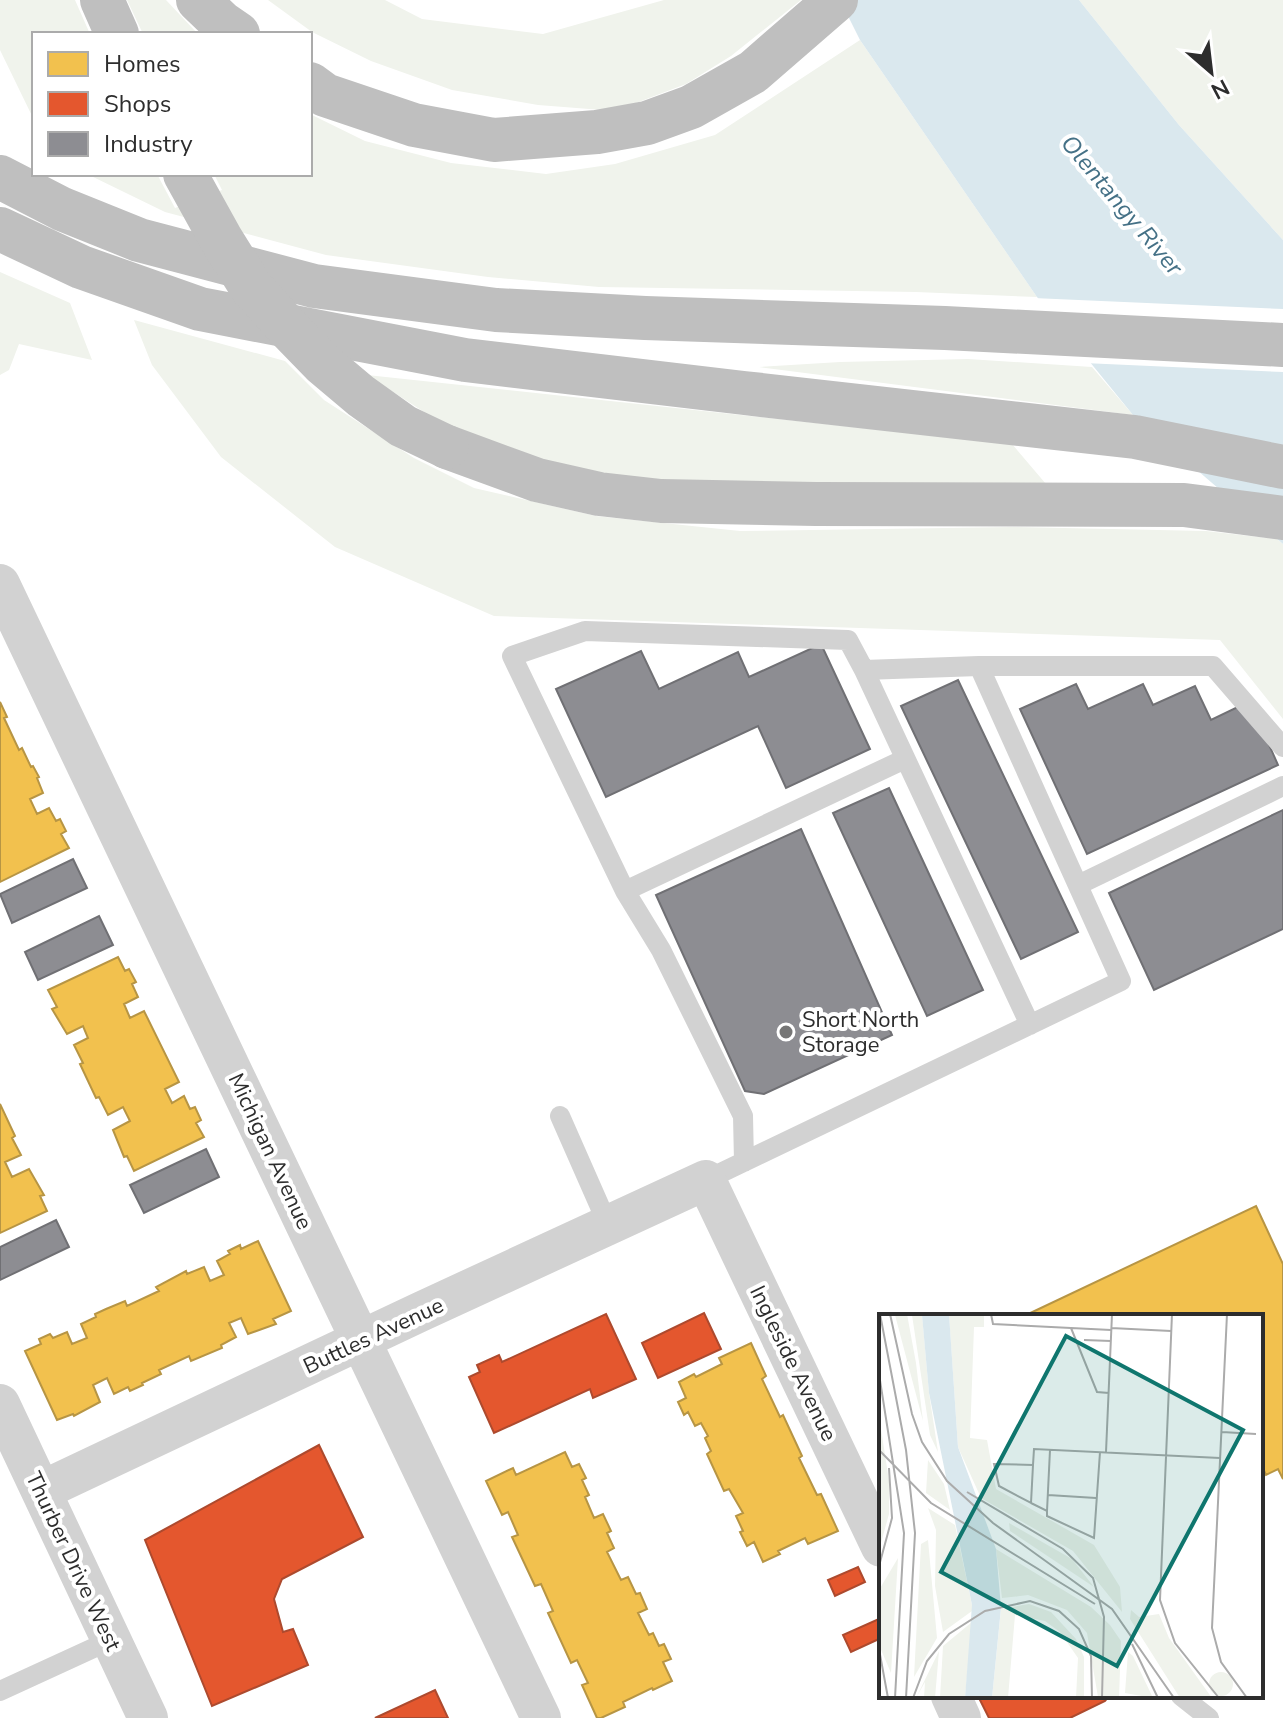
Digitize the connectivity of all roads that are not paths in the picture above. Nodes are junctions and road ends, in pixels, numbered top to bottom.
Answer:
1 (102, 0) edge
2 (198, 0) edge
3 (836, 0) edge
4 (116, 32) edge
5 (235, 32) edge
6 (312, 85) edge
7 (186, 176) edge
8 (0, 177) edge
9 (0, 229) edge
10 (1283, 345) edge
11 (1283, 467) edge
12 (1283, 518) edge
13 (0, 584) edge
14 (979, 666) junction
15 (864, 670) junction
16 (1283, 747) edge
17 (905, 759) junction
18 (1283, 786) edge
19 (1078, 885) junction
20 (625, 891) junction
21 (1030, 1025) junction
22 (560, 1116) dead end
23 (744, 1162) junction
24 (706, 1180) junction
25 (608, 1225) junction
26 (359, 1341) junction
27 (0, 1404) edge
28 (41, 1491) junction
29 (878, 1530) edge
30 (111, 1640) junction
31 (0, 1691) edge
32 (952, 1698) edge
33 (1184, 1698) edge
34 (148, 1718) edge
35 (541, 1718) edge
36 (961, 1718) edge
37 (1209, 1718) edge

1 - 4 highway
2 - 5 highway
3 - 6 highway
7 - 12 highway, bridge
8 - 10 highway
9 - 11 highway
13 - 26 street, Michigan Avenue
14 - 15 lane
14 - 16 lane
14 - 19 lane
15 - 17 lane
15 - 20 lane
17 - 20 lane
17 - 21 lane
18 - 19 lane
19 - 21 lane
20 - 23 lane
21 - 23 lane
22 - 25 lane
23 - 24 lane
24 - 25 street, Buttles Avenue
24 - 29 street, Ingleside Avenue
25 - 26 street, Buttles Avenue
26 - 28 street, Buttles Avenue
26 - 35 street, Michigan Avenue
27 - 28 street, Thurber Drive West
28 - 30 street, Thurber Drive West
30 - 31 lane
30 - 34 street, Thurber Drive West
32 - 36 street
33 - 37 lane

